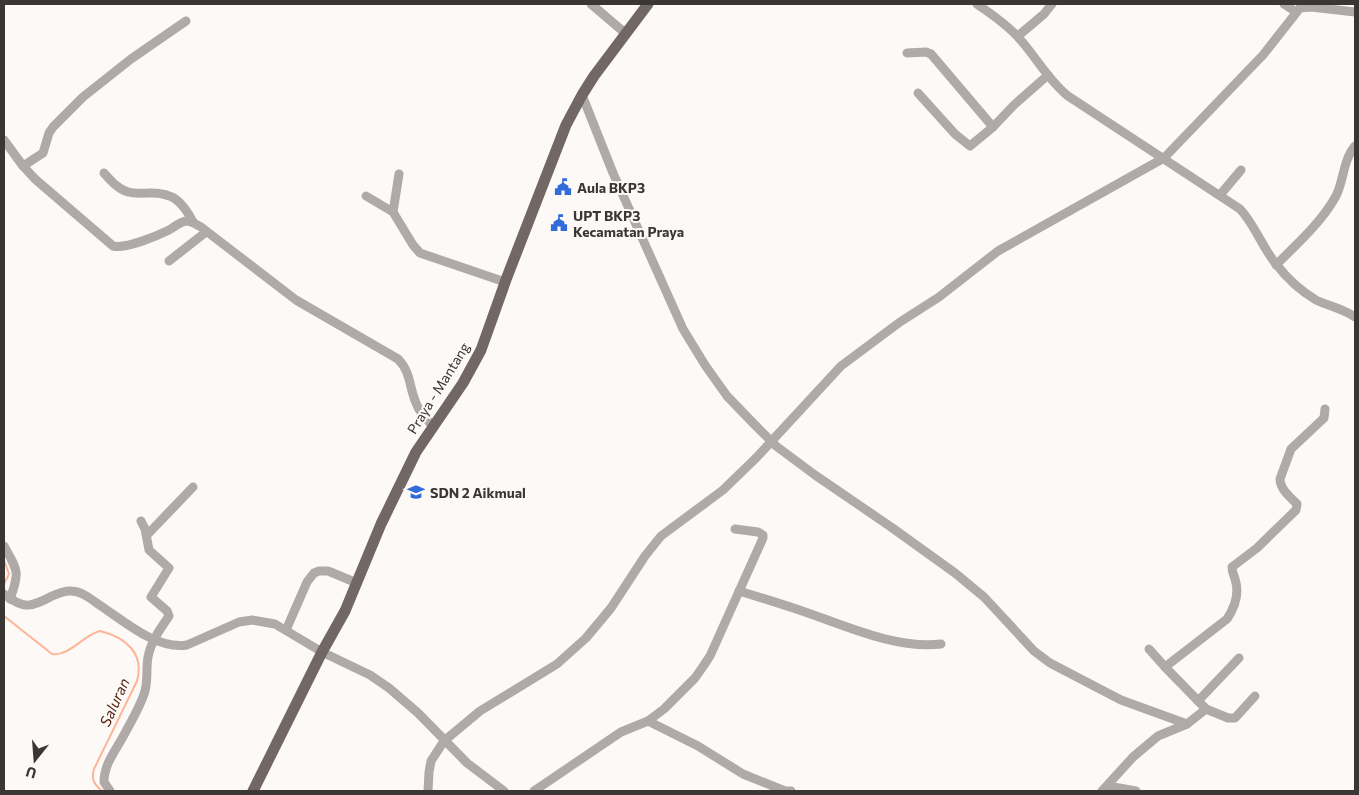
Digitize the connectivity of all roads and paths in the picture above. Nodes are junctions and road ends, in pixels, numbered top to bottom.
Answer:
1 (591, 4) edge
2 (648, 4) edge
3 (977, 4) edge
4 (1052, 4) edge
5 (1284, 4) edge
6 (1296, 12) junction
7 (1355, 12) edge
8 (186, 21) dead end
9 (625, 33) junction
10 (1018, 36) junction
11 (907, 53) dead end
12 (1048, 74) junction
13 (918, 93) dead end
14 (582, 95) junction
15 (993, 128) junction
16 (4, 140) edge
17 (1355, 146) edge
18 (1164, 158) junction
19 (23, 166) junction
20 (1241, 170) dead end
21 (104, 173) dead end
22 (399, 174) dead end
23 (1220, 195) junction
24 (366, 196) dead end
25 (393, 212) junction
26 (192, 222) junction
27 (206, 232) junction
28 (169, 261) dead end
29 (1276, 265) junction
30 (505, 282) junction
31 (1355, 317) edge
32 (1325, 409) dead end
33 (433, 426) junction
34 (771, 441) junction
35 (193, 487) dead end
36 (141, 521) dead end
37 (735, 529) dead end
38 (147, 535) junction
39 (4, 546) edge
40 (357, 583) junction
41 (739, 591) junction
42 (7, 596) edge
43 (286, 630) junction
44 (154, 639) junction
45 (941, 644) dead end
46 (1149, 649) dead end
47 (322, 652) junction
48 (1239, 658) dead end
49 (1164, 667) junction
50 (1255, 696) dead end
51 (1198, 701) junction
52 (1206, 709) junction
53 (648, 721) junction
54 (1187, 724) junction
55 (444, 741) junction
56 (1105, 788) edge
57 (110, 791) edge
58 (253, 791) edge
59 (428, 791) edge
60 (504, 791) edge
61 (534, 791) edge
62 (790, 791) edge
63 (1136, 791) edge

1 - 9 street
2 - 9 main road, Praya - Mantang
3 - 10 street
4 - 10 street
5 - 6 street
6 - 7 street
6 - 18 street
8 - 19 street
9 - 14 main road, Praya - Mantang
10 - 12 street
11 - 15 street
12 - 15 street
12 - 18 street
13 - 15 street
14 - 30 main road, Praya - Mantang
14 - 34 street
16 - 19 street
17 - 29 street
18 - 23 street
18 - 34 street
19 - 26 street
20 - 23 street
21 - 26 street
22 - 25 street
23 - 29 street
24 - 25 street
25 - 30 street
26 - 27 street
27 - 28 street
27 - 33 street
29 - 31 street
30 - 33 main road, Praya - Mantang
32 - 49 street
33 - 40 main road, Praya - Mantang
34 - 54 street
34 - 55 street
35 - 38 street
36 - 38 street
37 - 41 street
38 - 44 street
39 - 42 street
40 - 43 street
40 - 47 main road, Praya - Mantang
41 - 45 street
41 - 53 street
42 - 44 street
43 - 44 street
43 - 47 street
44 - 57 street
46 - 49 street
47 - 55 street
47 - 58 main road, Praya - Mantang
48 - 51 street
49 - 51 street
50 - 52 street
51 - 52 street
52 - 54 street
53 - 61 street
53 - 62 street
54 - 56 street
55 - 59 street
55 - 60 street
56 - 63 street

